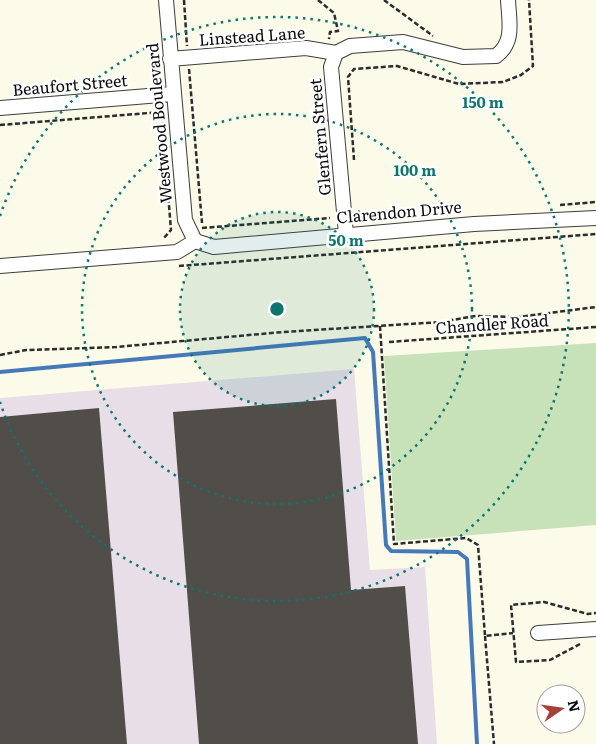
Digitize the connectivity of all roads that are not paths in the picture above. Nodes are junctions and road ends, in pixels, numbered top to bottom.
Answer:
1 (166, 0) edge
2 (508, 0) edge
3 (336, 53) junction
4 (170, 59) junction
5 (166, 95) junction
6 (0, 108) edge
7 (596, 218) edge
8 (346, 234) junction
9 (195, 241) junction
10 (0, 266) edge
11 (596, 629) edge
12 (538, 633) dead end

1 - 4 street, Westwood Boulevard
2 - 3 street
3 - 4 street, Linstead Lane
3 - 8 street, Glenfern Street
4 - 5 street, Westwood Boulevard
5 - 6 street, Beaufort Street
5 - 9 street, Westwood Boulevard
7 - 8 street, Clarendon Drive
8 - 9 street, Clarendon Drive
9 - 10 street
11 - 12 street

